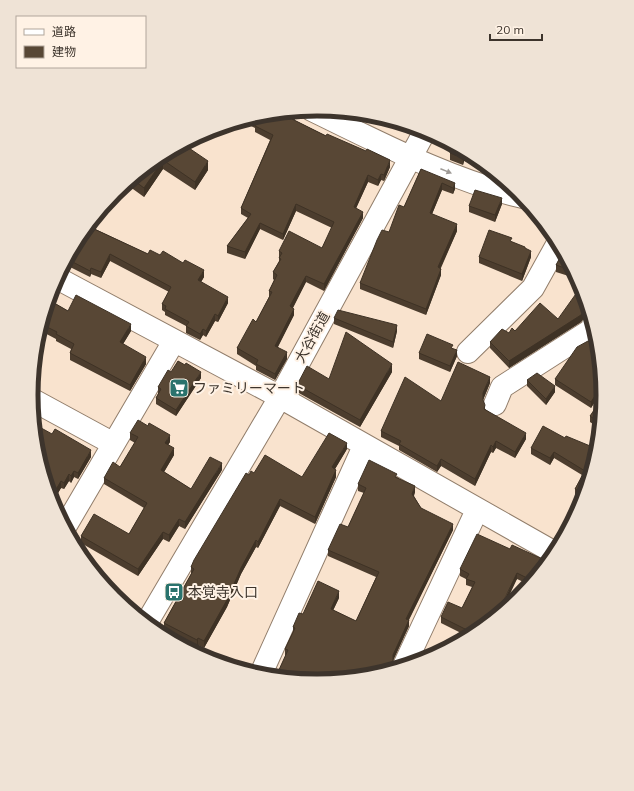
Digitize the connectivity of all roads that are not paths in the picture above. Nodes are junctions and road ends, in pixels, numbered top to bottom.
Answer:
1 (326, 116) edge
2 (422, 137) edge
3 (410, 156) junction
4 (510, 194) edge
5 (555, 249) edge
6 (63, 281) edge
7 (588, 332) edge
8 (174, 341) junction
9 (468, 352) dead end
10 (280, 397) junction
11 (38, 403) edge
12 (495, 404) dead end
13 (112, 443) junction
14 (364, 446) junction
15 (477, 510) junction
16 (68, 521) edge
17 (550, 550) edge
18 (149, 618) edge
19 (407, 660) edge
20 (263, 669) edge

1 - 3 street
2 - 3 street, 大谷街道
3 -> 4 street
3 - 10 street, 大谷街道
5 - 9 street
6 - 8 street
7 - 12 street
8 - 10 street
8 - 13 street
10 - 14 street
10 - 18 street, 大谷街道
11 - 13 street
13 - 16 street
14 - 15 street
14 - 20 street
15 - 17 street
15 - 19 street

